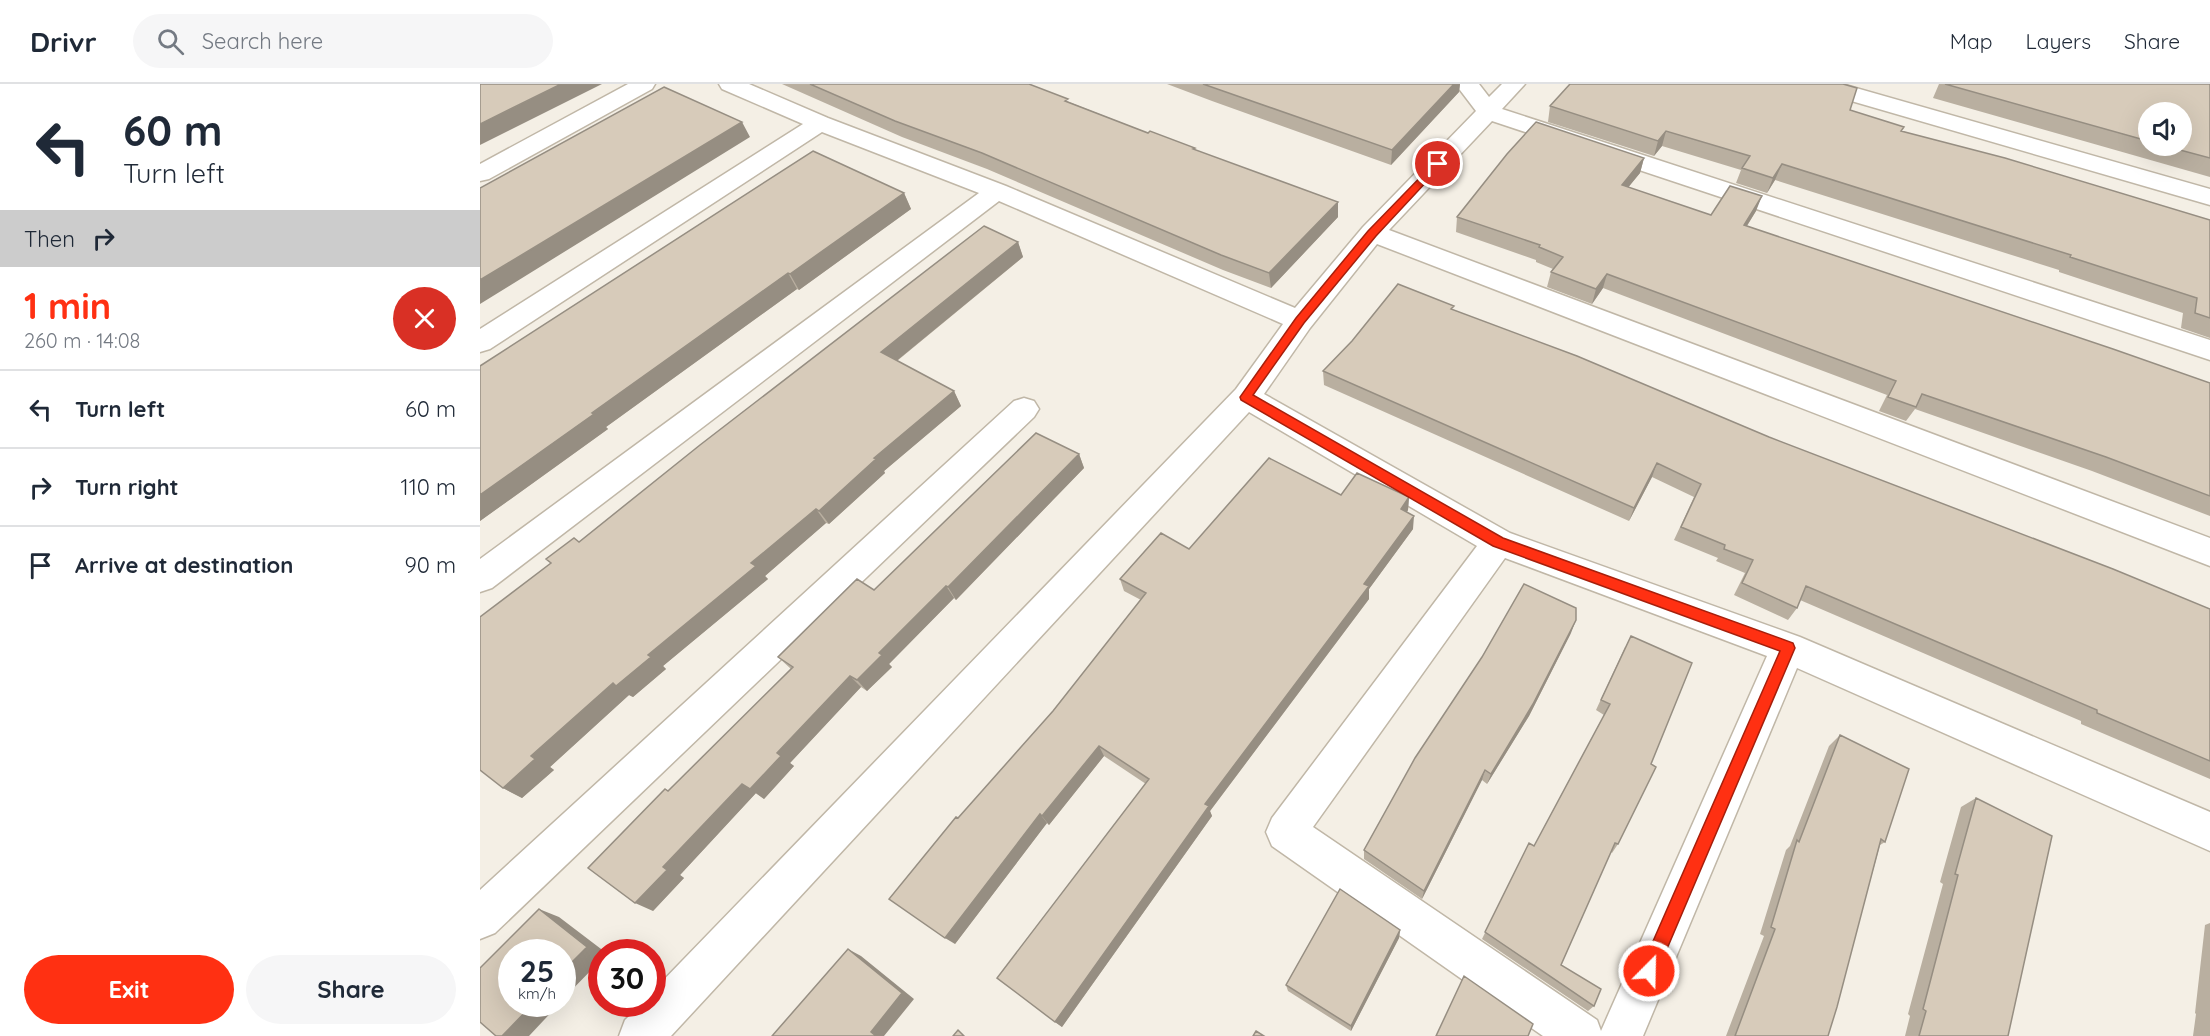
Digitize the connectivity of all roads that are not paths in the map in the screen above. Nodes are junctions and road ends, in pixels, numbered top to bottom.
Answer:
1 (644, 84) edge
2 (730, 84) edge
3 (1464, 84) edge
4 (1514, 84) edge
5 (1818, 84) edge
6 (1488, 112) junction
7 (820, 123) junction
8 (480, 174) edge
9 (997, 191) junction
10 (2210, 197) edge
11 (1372, 234) junction
12 (1300, 321) junction
13 (480, 342) edge
14 (2210, 350) edge
15 (1246, 397) junction
16 (1024, 409) dead end
17 (1498, 542) junction
18 (2210, 552) edge
19 (480, 578) edge
20 (1788, 648) junction
21 (2210, 832) edge
22 (480, 918) edge
23 (641, 1036) edge
24 (1581, 1036) edge
25 (1621, 1036) edge

1 - 8 street
2 - 7 street
3 - 6 street
4 - 6 street
5 - 10 street
6 - 11 street
6 - 14 street
7 - 9 street
7 - 13 street
9 - 12 street
9 - 19 street
11 - 12 street
11 - 18 street
12 - 15 street
15 - 17 street
15 - 23 street
16 - 22 street
17 - 20 street
17 - 24 street
20 - 21 street
20 - 25 street

